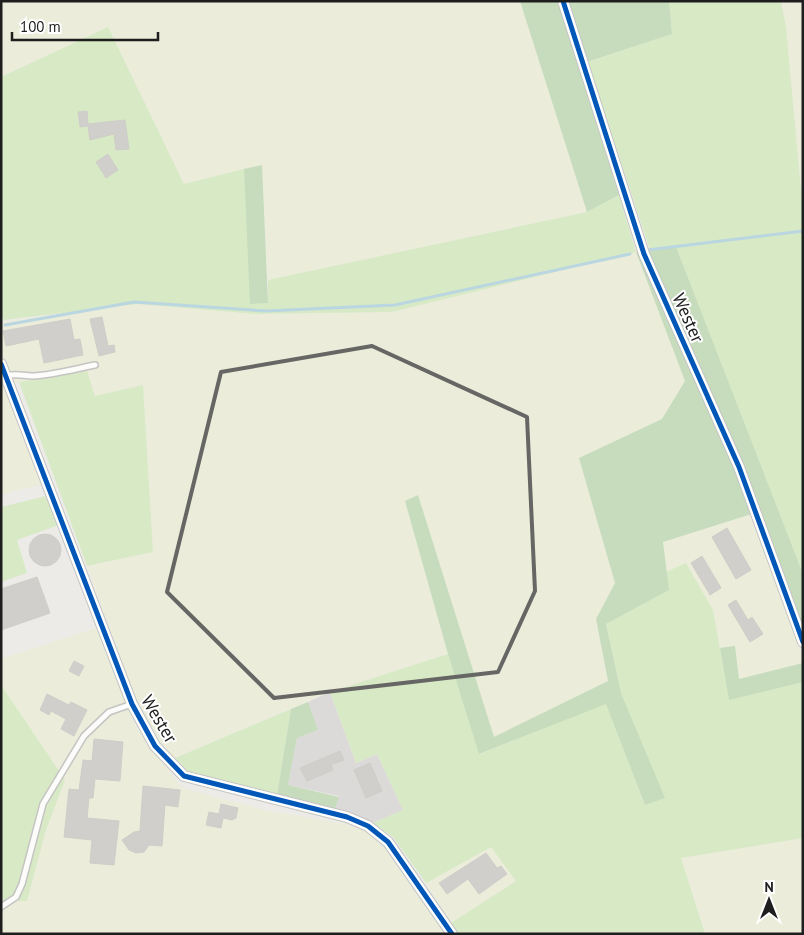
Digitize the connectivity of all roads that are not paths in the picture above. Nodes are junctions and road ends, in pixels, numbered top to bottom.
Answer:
1 (563, 1) edge
2 (1, 364) edge
3 (95, 365) dead end
4 (6, 376) junction
5 (803, 642) edge
6 (132, 704) junction
7 (1, 907) edge
8 (452, 934) edge

1 - 5 street, Wester
2 - 4 street, Wester
3 - 4 lane
4 - 6 street, Wester
6 - 7 lane
6 - 8 street, Wester

